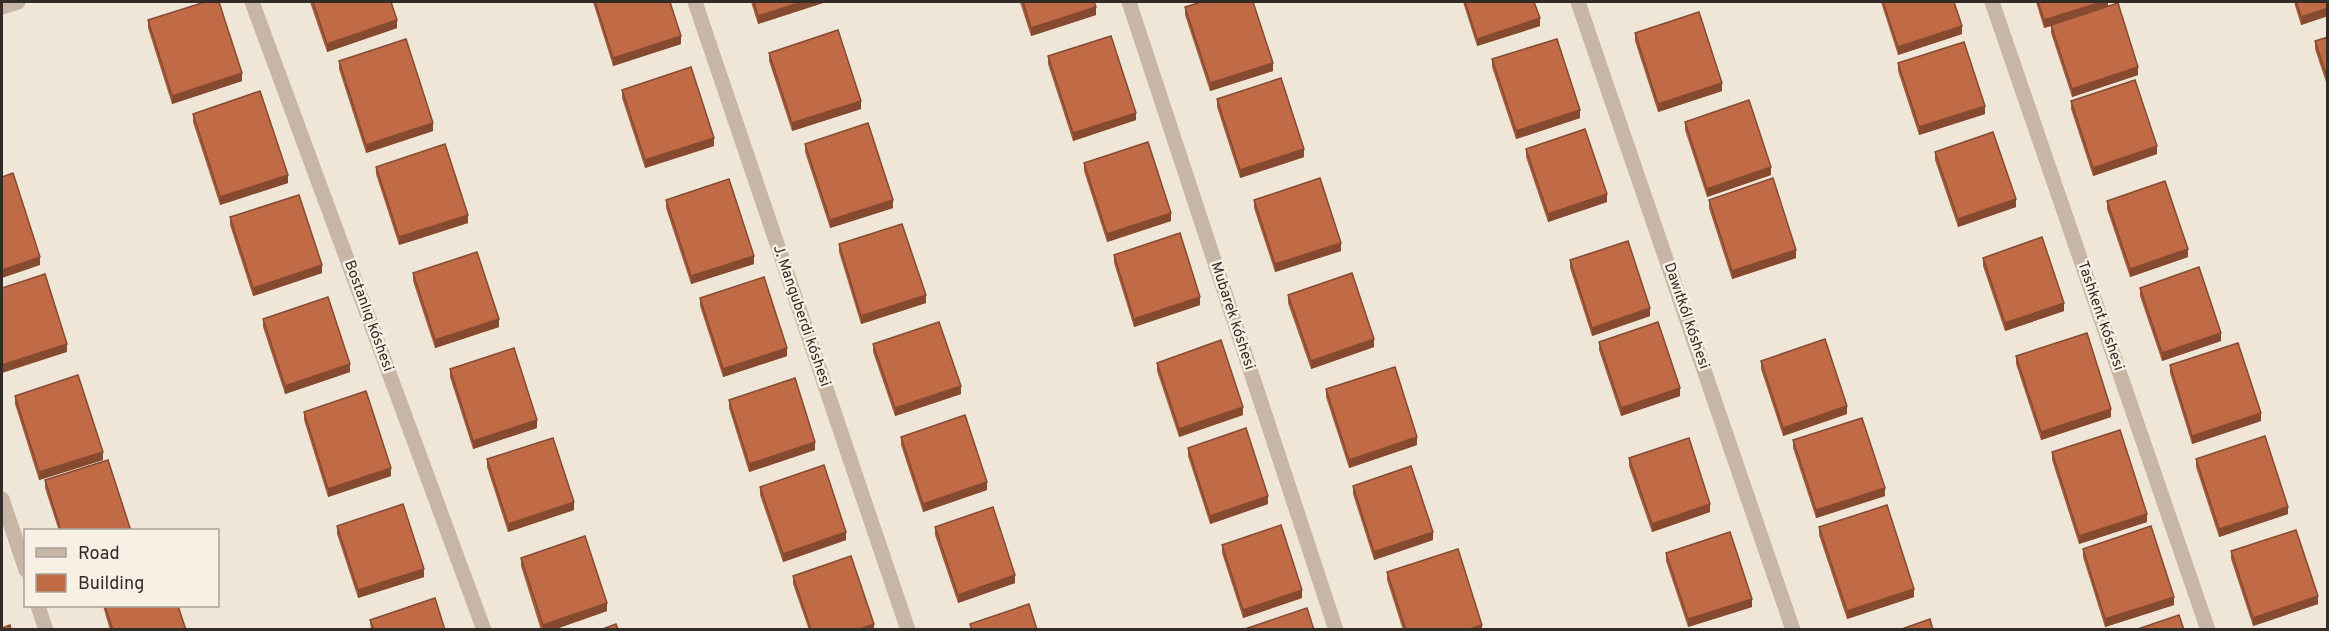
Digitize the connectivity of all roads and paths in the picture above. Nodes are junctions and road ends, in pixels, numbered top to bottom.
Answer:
1 (18, 2) edge
2 (252, 2) edge
3 (695, 2) edge
4 (1129, 2) edge
5 (1578, 2) edge
6 (1992, 2) edge
7 (2, 7) edge
8 (2, 499) edge
9 (24, 564) edge
10 (38, 607) edge
11 (46, 630) edge
12 (484, 630) edge
13 (908, 630) edge
14 (1336, 630) edge
15 (1793, 630) edge
16 (2208, 630) edge

1 - 7 street
2 - 12 street, Bostanlıq kóshesi
3 - 13 street, J. Manguberdi kóshesi
4 - 14 street, Mubarek kóshesi
5 - 15 street, Dawıtkól kóshesi
6 - 16 street, Tashkent kóshesi
8 - 9 street
10 - 11 street

